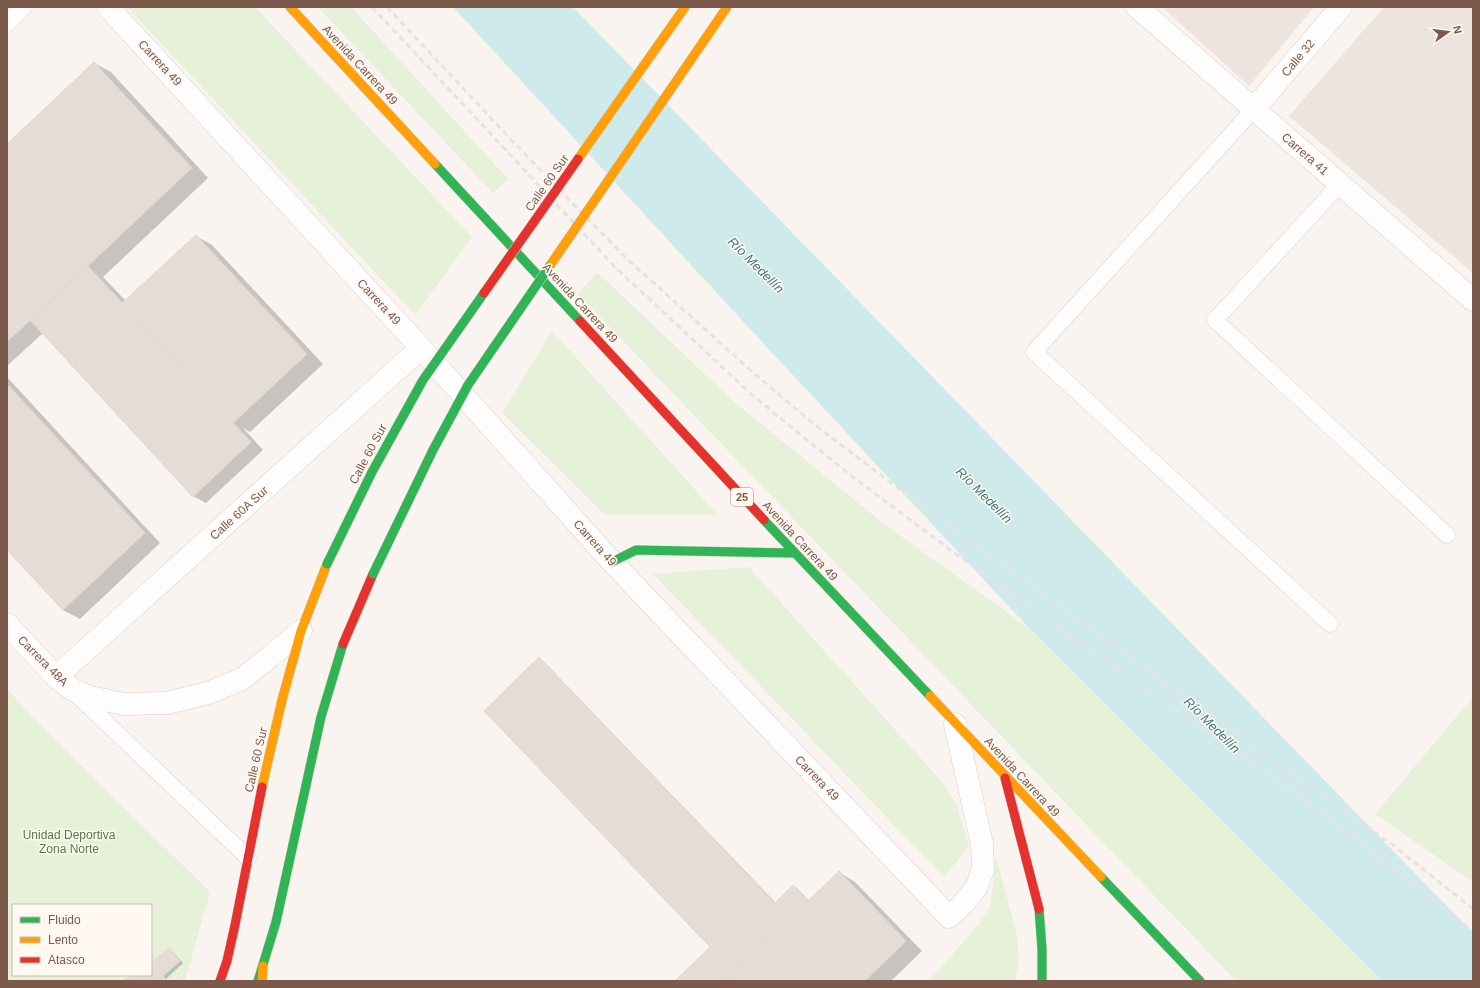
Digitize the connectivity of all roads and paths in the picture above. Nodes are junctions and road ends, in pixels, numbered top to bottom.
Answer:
1 (24, 7) edge
2 (108, 7) edge
3 (290, 7) edge
4 (686, 7) edge
5 (727, 7) edge
6 (1137, 7) edge
7 (1341, 7) edge
8 (7, 24) edge
9 (1254, 109) junction
10 (1340, 184) junction
11 (1473, 300) edge
12 (421, 348) junction
13 (1447, 535) dead end
14 (794, 553) junction
15 (612, 562) junction
16 (7, 624) edge
17 (1330, 624) dead end
18 (301, 631) junction
19 (64, 684) junction
20 (955, 724) junction
21 (1005, 777) junction
22 (248, 858) junction
23 (264, 966) junction
24 (220, 981) edge
25 (258, 981) edge
26 (262, 981) edge
27 (1042, 981) edge
28 (1200, 981) edge

1 - 8 lane
2 - 12 street, Carrera 49
3 - 14 main road, Avenida Carrera 49 / 25
4 - 18 main road, Calle 60 Sur, bridge
5 - 23 main road, bridge
6 - 9 street, Carrera 41
7 - 9 street, Calle 32
9 - 10 street, Carrera 41
9 - 17 lane
10 - 11 street, Carrera 41
10 - 13 lane
12 - 15 street, Carrera 49
12 - 19 street, Calle 60A Sur
14 - 15 main road
14 - 20 main road, Avenida Carrera 49 / 25
15 - 20 street, Carrera 49
16 - 19 street, Carrera 48A
18 - 19 street, Carrera 48A
18 - 22 main road, Calle 60 Sur
19 - 22 lane
20 - 21 main road, Avenida Carrera 49 / 25
21 - 27 main road
21 - 28 main road, Avenida Carrera 49 / 25
22 - 24 main road, Calle 60 Sur
23 - 25 main road
23 - 26 main road

